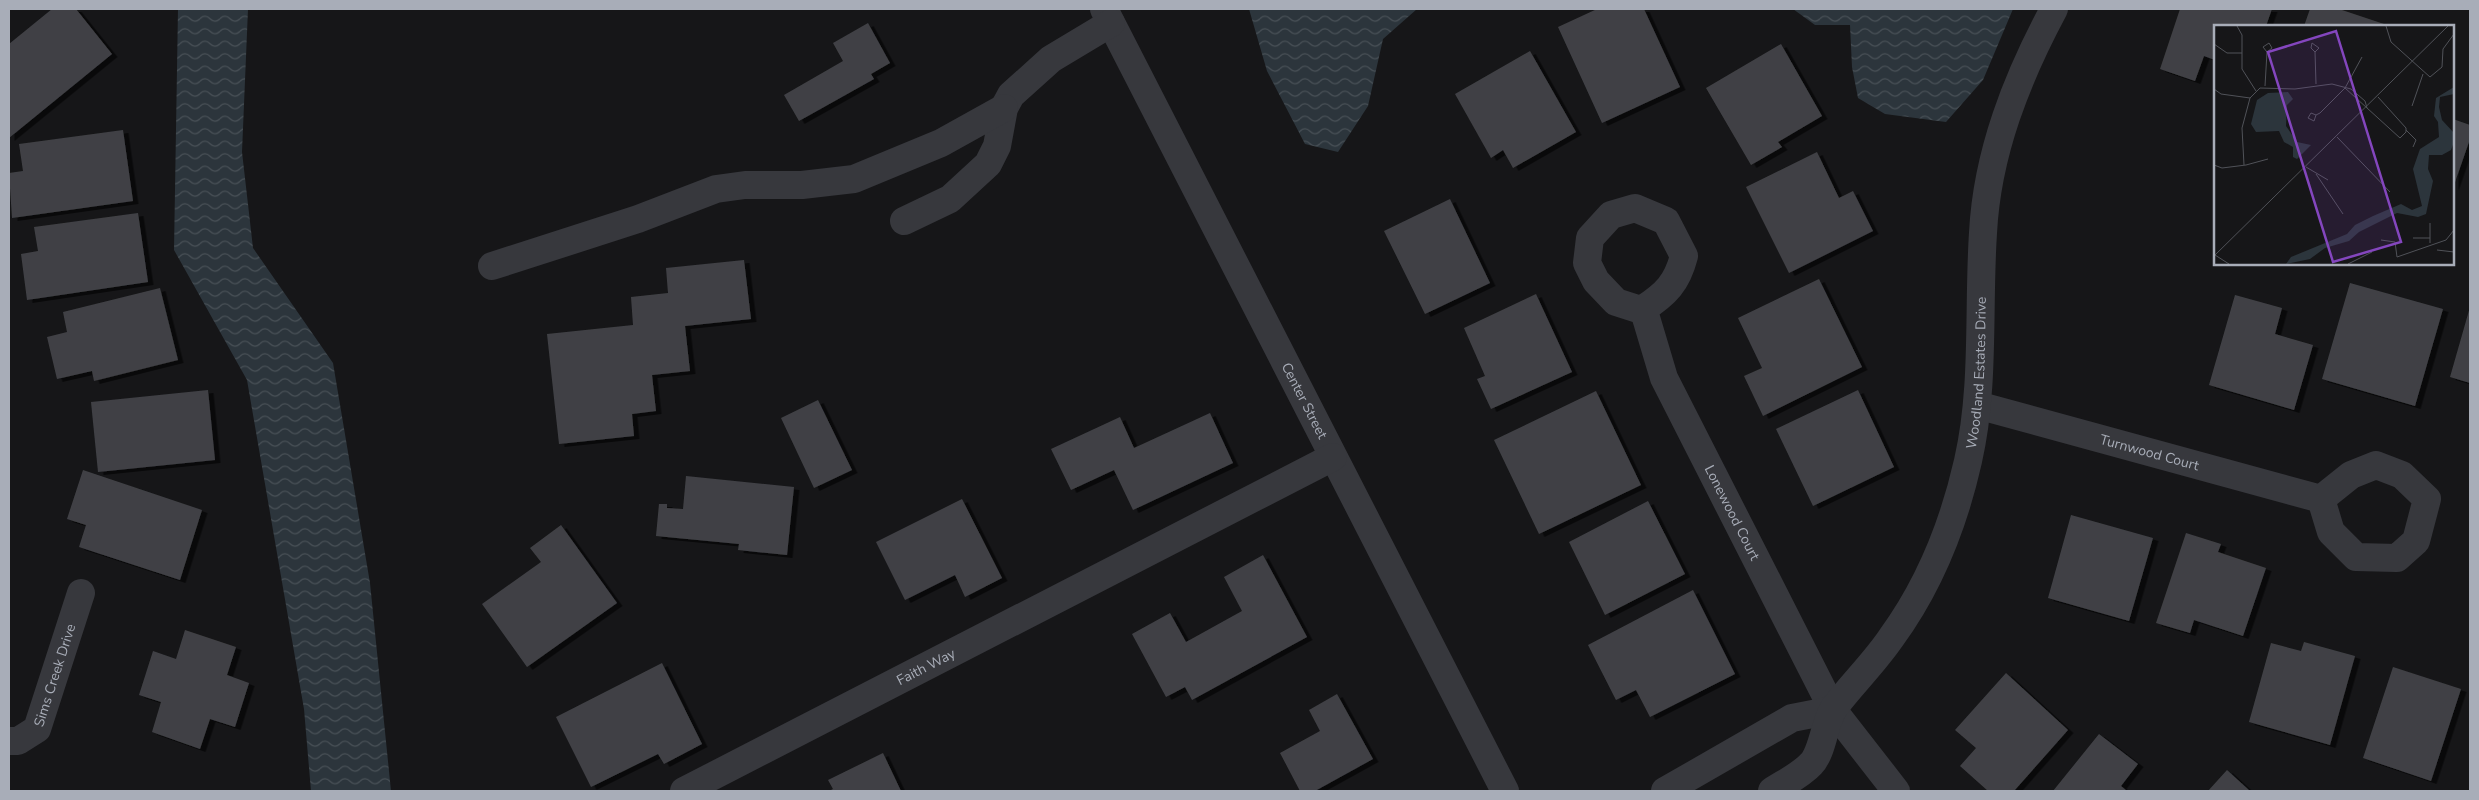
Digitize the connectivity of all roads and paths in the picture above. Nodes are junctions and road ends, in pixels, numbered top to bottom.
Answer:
1 (2054, 9) edge
2 (1108, 16) edge
3 (1004, 108) junction
4 (904, 221) dead end
5 (492, 266) dead end
6 (1644, 311) dead end
7 (1977, 405) junction
8 (1333, 458) junction
9 (2321, 499) dead end
10 (81, 593) dead end
11 (1833, 710) junction
12 (9, 741) edge
13 (684, 791) edge
14 (1505, 791) edge
15 (1665, 791) edge
16 (1772, 791) edge
17 (1896, 791) edge

1 - 7 street, Woodland Estates Drive
2 - 3 street
2 - 8 street, Center Street
3 - 4 street
3 - 5 street
6 - 11 street, Lonewood Court
7 - 9 street, Turnwood Court
7 - 11 street, Woodland Estates Drive
8 - 13 street, Faith Way
8 - 14 street, Center Street
10 - 12 street, Sims Creek Drive
11 - 15 street
11 - 16 street, Woodland Estates Drive
11 - 17 street, Lonewood Court

